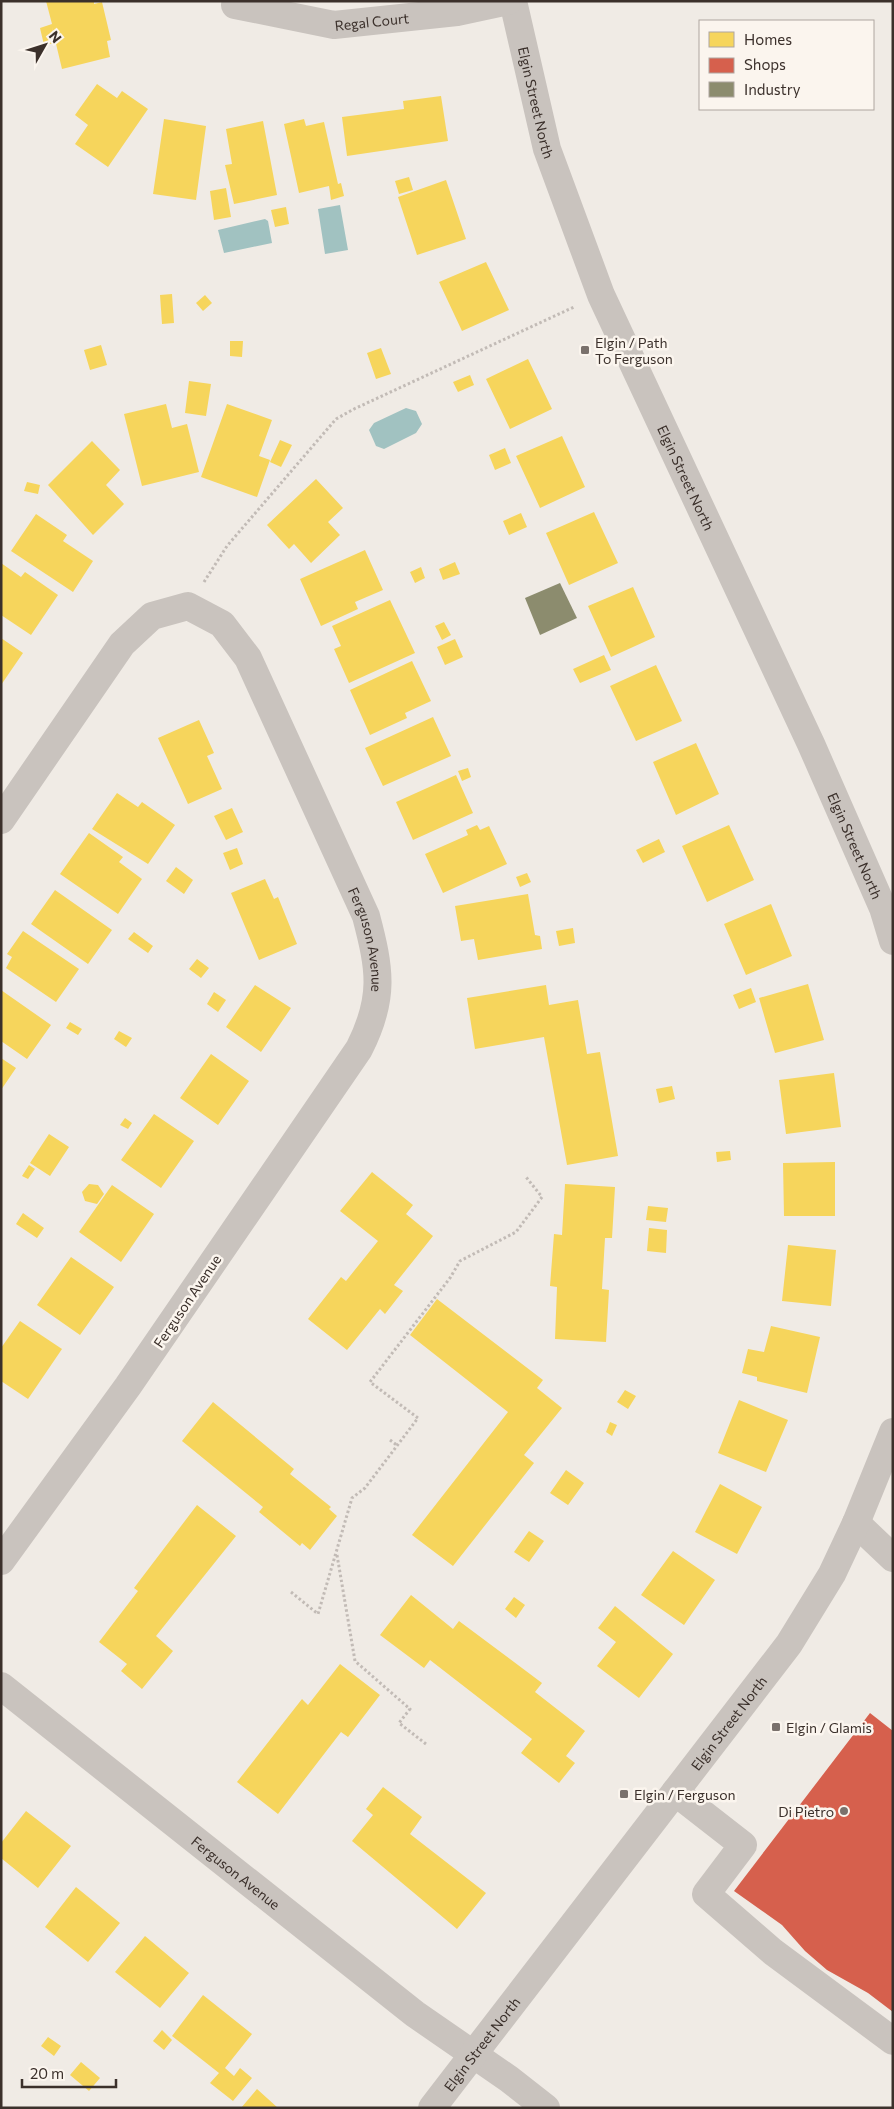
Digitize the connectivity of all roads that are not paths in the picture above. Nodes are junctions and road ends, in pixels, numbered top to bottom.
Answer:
1 (508, 1) edge
2 (513, 1) edge
3 (236, 6) dead end
4 (1, 820) edge
5 (893, 941) edge
6 (893, 1432) edge
7 (856, 1523) junction
8 (893, 1558) edge
9 (1, 1561) edge
10 (1, 1686) edge
11 (675, 1792) junction
12 (893, 2042) edge
13 (473, 2054) junction
14 (432, 2108) edge
15 (546, 2108) edge

1 - 3 street, Regal Court
2 - 5 street, Elgin Street North
4 - 9 street, Ferguson Avenue
6 - 7 street, Elgin Street North
7 - 8 street
7 - 11 street, Elgin Street North
10 - 13 street, Ferguson Avenue
11 - 12 street
11 - 13 street, Elgin Street North
13 - 14 street, Elgin Street North
13 - 15 street, Ferguson Avenue

